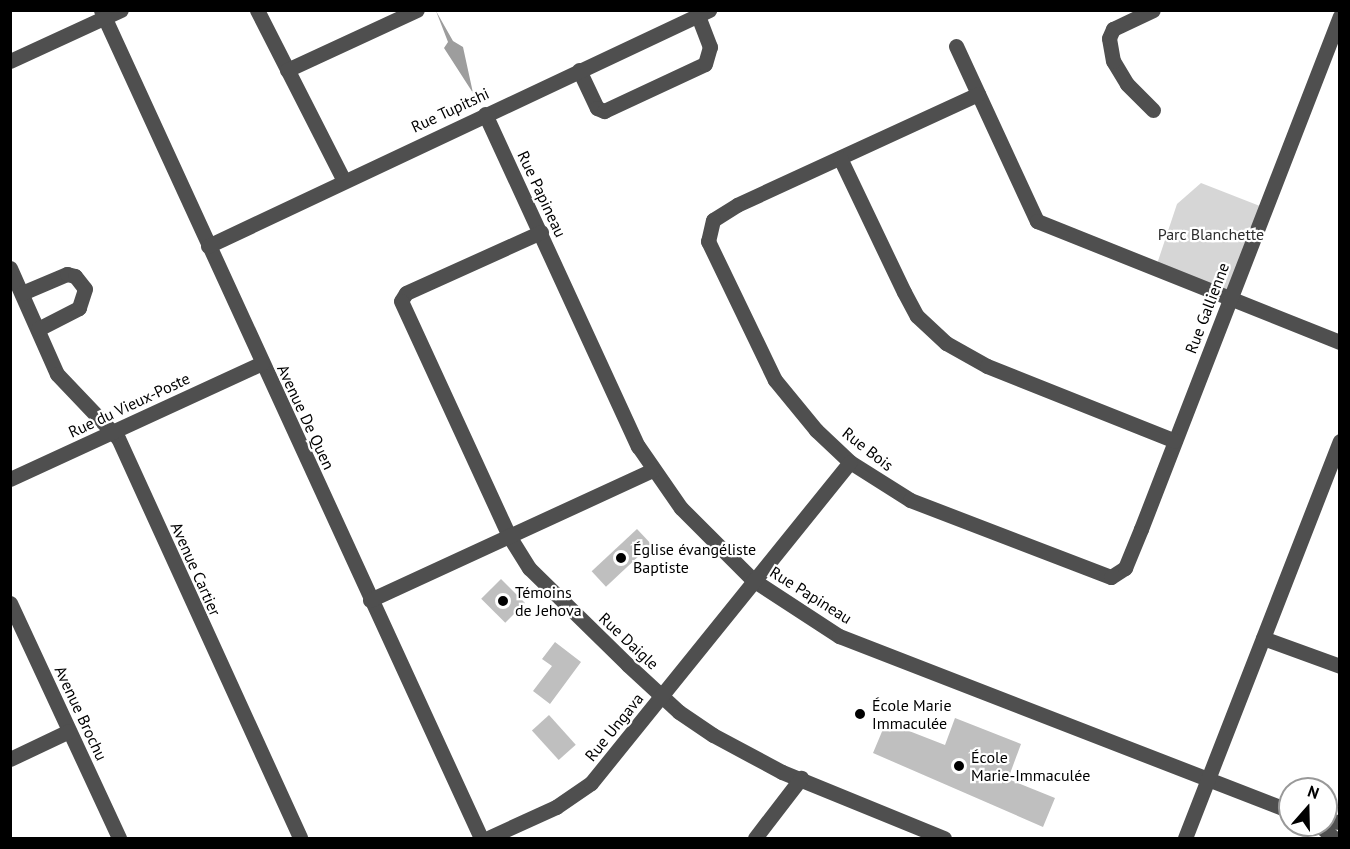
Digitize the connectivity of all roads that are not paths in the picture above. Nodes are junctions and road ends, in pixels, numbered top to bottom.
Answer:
1 (121, 10) edge
2 (257, 10) edge
3 (417, 10) edge
4 (1153, 10) edge
5 (703, 13) edge
6 (102, 14) edge
7 (1340, 16) edge
8 (956, 46) dead end
9 (10, 61) edge
10 (287, 70) junction
11 (579, 70) junction
12 (978, 94) junction
13 (1153, 110) dead end
14 (485, 114) junction
15 (840, 158) junction
16 (343, 179) junction
17 (541, 232) junction
18 (208, 246) junction
19 (10, 268) edge
20 (22, 293) junction
21 (1229, 298) junction
22 (38, 329) junction
23 (1340, 342) edge
24 (262, 363) junction
25 (114, 431) junction
26 (1175, 441) junction
27 (1340, 441) edge
28 (850, 462) junction
29 (653, 470) junction
30 (10, 479) edge
31 (509, 536) junction
32 (1116, 575) joint
33 (753, 580) junction
34 (370, 600) junction
35 (10, 603) edge
36 (1263, 638) junction
37 (1340, 666) edge
38 (663, 696) junction
39 (69, 731) junction
40 (10, 759) edge
41 (801, 778) junction
42 (1208, 779) junction
43 (1278, 806) edge
44 (119, 838) edge
45 (300, 838) edge
46 (481, 838) edge
47 (488, 838) edge
48 (755, 838) edge
49 (944, 838) edge
50 (1185, 838) edge

1 - 6 street
2 - 10 street
3 - 10 street
4 - 13 street
5 - 11 street, Rue Tupitshi
5 - 11 street
6 - 9 street
6 - 18 street, Avenue De Quen
7 - 21 street, Rue Gallienne
8 - 12 street
10 - 16 street
11 - 14 street, Rue Tupitshi
12 - 15 street
12 - 21 street
14 - 16 street, Rue Tupitshi
14 - 17 street, Rue Papineau
15 - 26 street
15 - 28 street, Rue Bois
16 - 18 street, Rue Tupitshi
17 - 29 street, Rue Papineau
17 - 31 street, Rue Daigle
18 - 24 street, Avenue De Quen
19 - 20 street, Avenue Cartier
20 - 22 street, Avenue Cartier
20 - 22 street
21 - 23 street
21 - 26 street, Rue Gallienne
22 - 25 street, Avenue Cartier
24 - 25 street, Rue du Vieux-Poste
24 - 34 street, Avenue De Quen
25 - 30 street, Rue du Vieux-Poste
25 - 45 street, Avenue Cartier
26 - 32 street, Rue Gallienne
27 - 36 street
28 - 32 street, Rue Bois
28 - 33 street, Rue Ungava
29 - 31 street
29 - 33 street, Rue Papineau
31 - 34 street
31 - 38 street, Rue Daigle
33 - 38 street, Rue Ungava
33 - 42 street, Rue Papineau
34 - 46 street, Avenue De Quen
35 - 39 street, Avenue Brochu
36 - 37 street
36 - 42 street
38 - 41 street, Rue Daigle
38 - 47 street, Rue Ungava
39 - 40 street
39 - 44 street, Avenue Brochu
41 - 48 street
41 - 49 street, Rue Daigle
42 - 43 street, Rue Papineau
42 - 50 street

